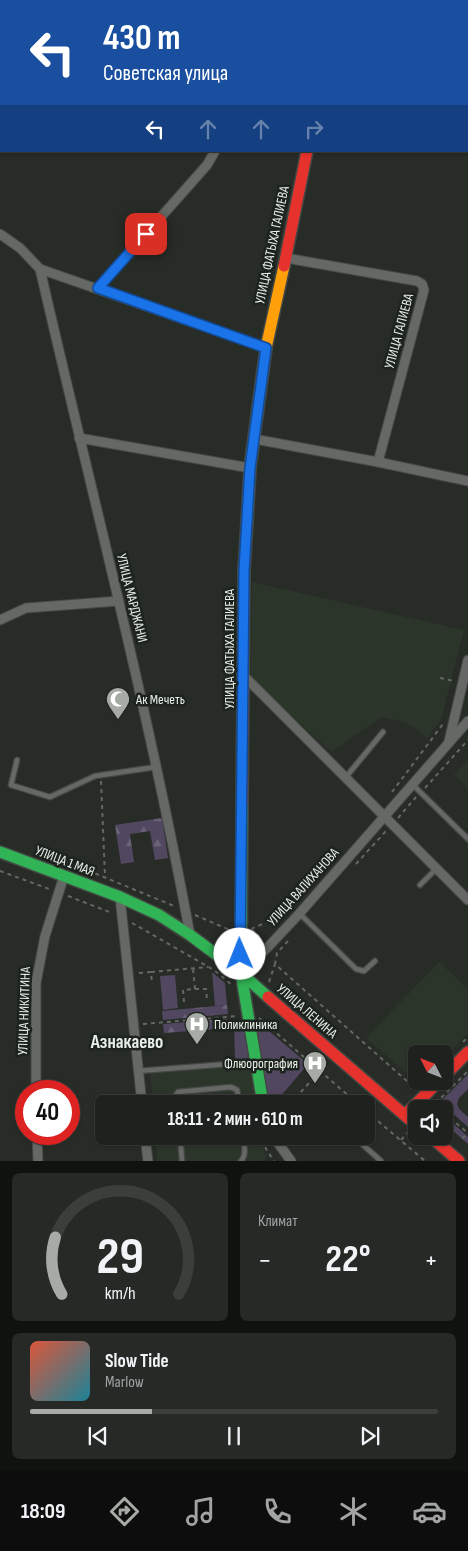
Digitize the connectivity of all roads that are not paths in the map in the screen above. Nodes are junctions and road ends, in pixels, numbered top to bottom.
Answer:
1 (214, 152) edge
2 (307, 152) edge
3 (0, 234) edge
4 (286, 258) junction
5 (40, 269) junction
6 (98, 288) junction
7 (266, 348) junction
8 (79, 438) junction
9 (254, 439) junction
10 (378, 462) junction
11 (250, 468) junction
12 (468, 481) edge
13 (119, 601) junction
14 (0, 620) edge
15 (468, 660) edge
16 (244, 676) junction
17 (468, 721) edge
18 (383, 732) dead end
19 (448, 744) junction
20 (17, 760) dead end
21 (156, 766) junction
22 (346, 777) junction
23 (412, 784) junction
24 (384, 816) junction
25 (468, 839) edge
26 (0, 852) edge
27 (436, 869) junction
28 (64, 876) junction
29 (420, 885) dead end
30 (120, 897) junction
31 (468, 900) edge
32 (299, 914) junction
33 (190, 934) junction
34 (375, 961) dead end
35 (241, 973) junction
36 (468, 1052) edge
37 (256, 1062) junction
38 (453, 1067) edge
39 (138, 1071) junction
40 (36, 1080) edge
41 (430, 1090) edge
42 (141, 1095) edge
43 (176, 1095) edge
44 (238, 1095) edge
45 (262, 1095) edge
46 (405, 1115) junction
47 (408, 1118) edge
48 (37, 1145) edge
49 (146, 1145) edge
50 (181, 1145) edge
51 (244, 1145) edge
52 (279, 1145) edge
53 (363, 1145) edge
54 (440, 1145) edge
55 (38, 1161) edge
56 (148, 1161) edge
57 (182, 1161) edge
58 (241, 1161) edge
59 (291, 1161) edge
60 (381, 1161) edge
61 (459, 1161) edge

1 - 6 street
2 - 4 street, УЛИЦА ФАТЫХА ГАЛИЕВА
3 - 5 street
4 - 7 street, УЛИЦА ФАТЫХА ГАЛИЕВА
4 - 10 street, УЛИЦА ГАЛИЕВА
5 - 6 street
5 - 8 street, УЛИЦА МАРДЖАНИ
6 - 7 street
7 - 9 street, УЛИЦА ФАТЫХА ГАЛИЕВА
8 - 11 street
8 - 13 street, УЛИЦА МАРДЖАНИ
9 - 10 street
9 - 11 street, УЛИЦА ФАТЫХА ГАЛИЕВА
10 - 12 street
11 - 16 street, УЛИЦА ФАТЫХА ГАЛИЕВА
13 - 14 street
13 - 21 street, УЛИЦА МАРДЖАНИ
15 - 19 street
16 - 22 street
16 - 35 street, УЛИЦА ФАТЫХА ГАЛИЕВА
17 - 19 street, УЛИЦА ВАЛИХАНОВА
18 - 22 lane
19 - 23 street, УЛИЦА ВАЛИХАНОВА
20 - 21 lane
21 - 33 street, УЛИЦА МАРДЖАНИ
22 - 24 street
23 - 24 street, УЛИЦА ВАЛИХАНОВА
23 - 25 lane
24 - 27 street
24 - 32 street, УЛИЦА ВАЛИХАНОВА
26 - 28 street, УЛИЦА 1 МАЯ
27 - 29 lane
27 - 31 street
28 - 30 street, УЛИЦА 1 МАЯ
28 - 40 street, УЛИЦА НИКИТИНА
30 - 33 street, УЛИЦА ЛЕНИНА
30 - 39 street
32 - 34 lane
32 - 35 street, УЛИЦА ВАЛИХАНОВА
33 - 35 street, УЛИЦА ЛЕНИНА
35 - 37 street, УЛИЦА ФАТЫХА ГАЛИЕВА
35 - 46 street, УЛИЦА ЛЕНИНА
36 - 38 street
37 - 39 lane
37 - 45 street, УЛИЦА ФАТЫХА ГАЛИЕВА
39 - 42 street
41 - 46 street
43 - 44 lane
46 - 47 street, УЛИЦА ЛЕНИНА
48 - 55 street
49 - 56 street
50 - 57 lane
51 - 58 lane
52 - 59 street
53 - 60 lane
54 - 61 street

